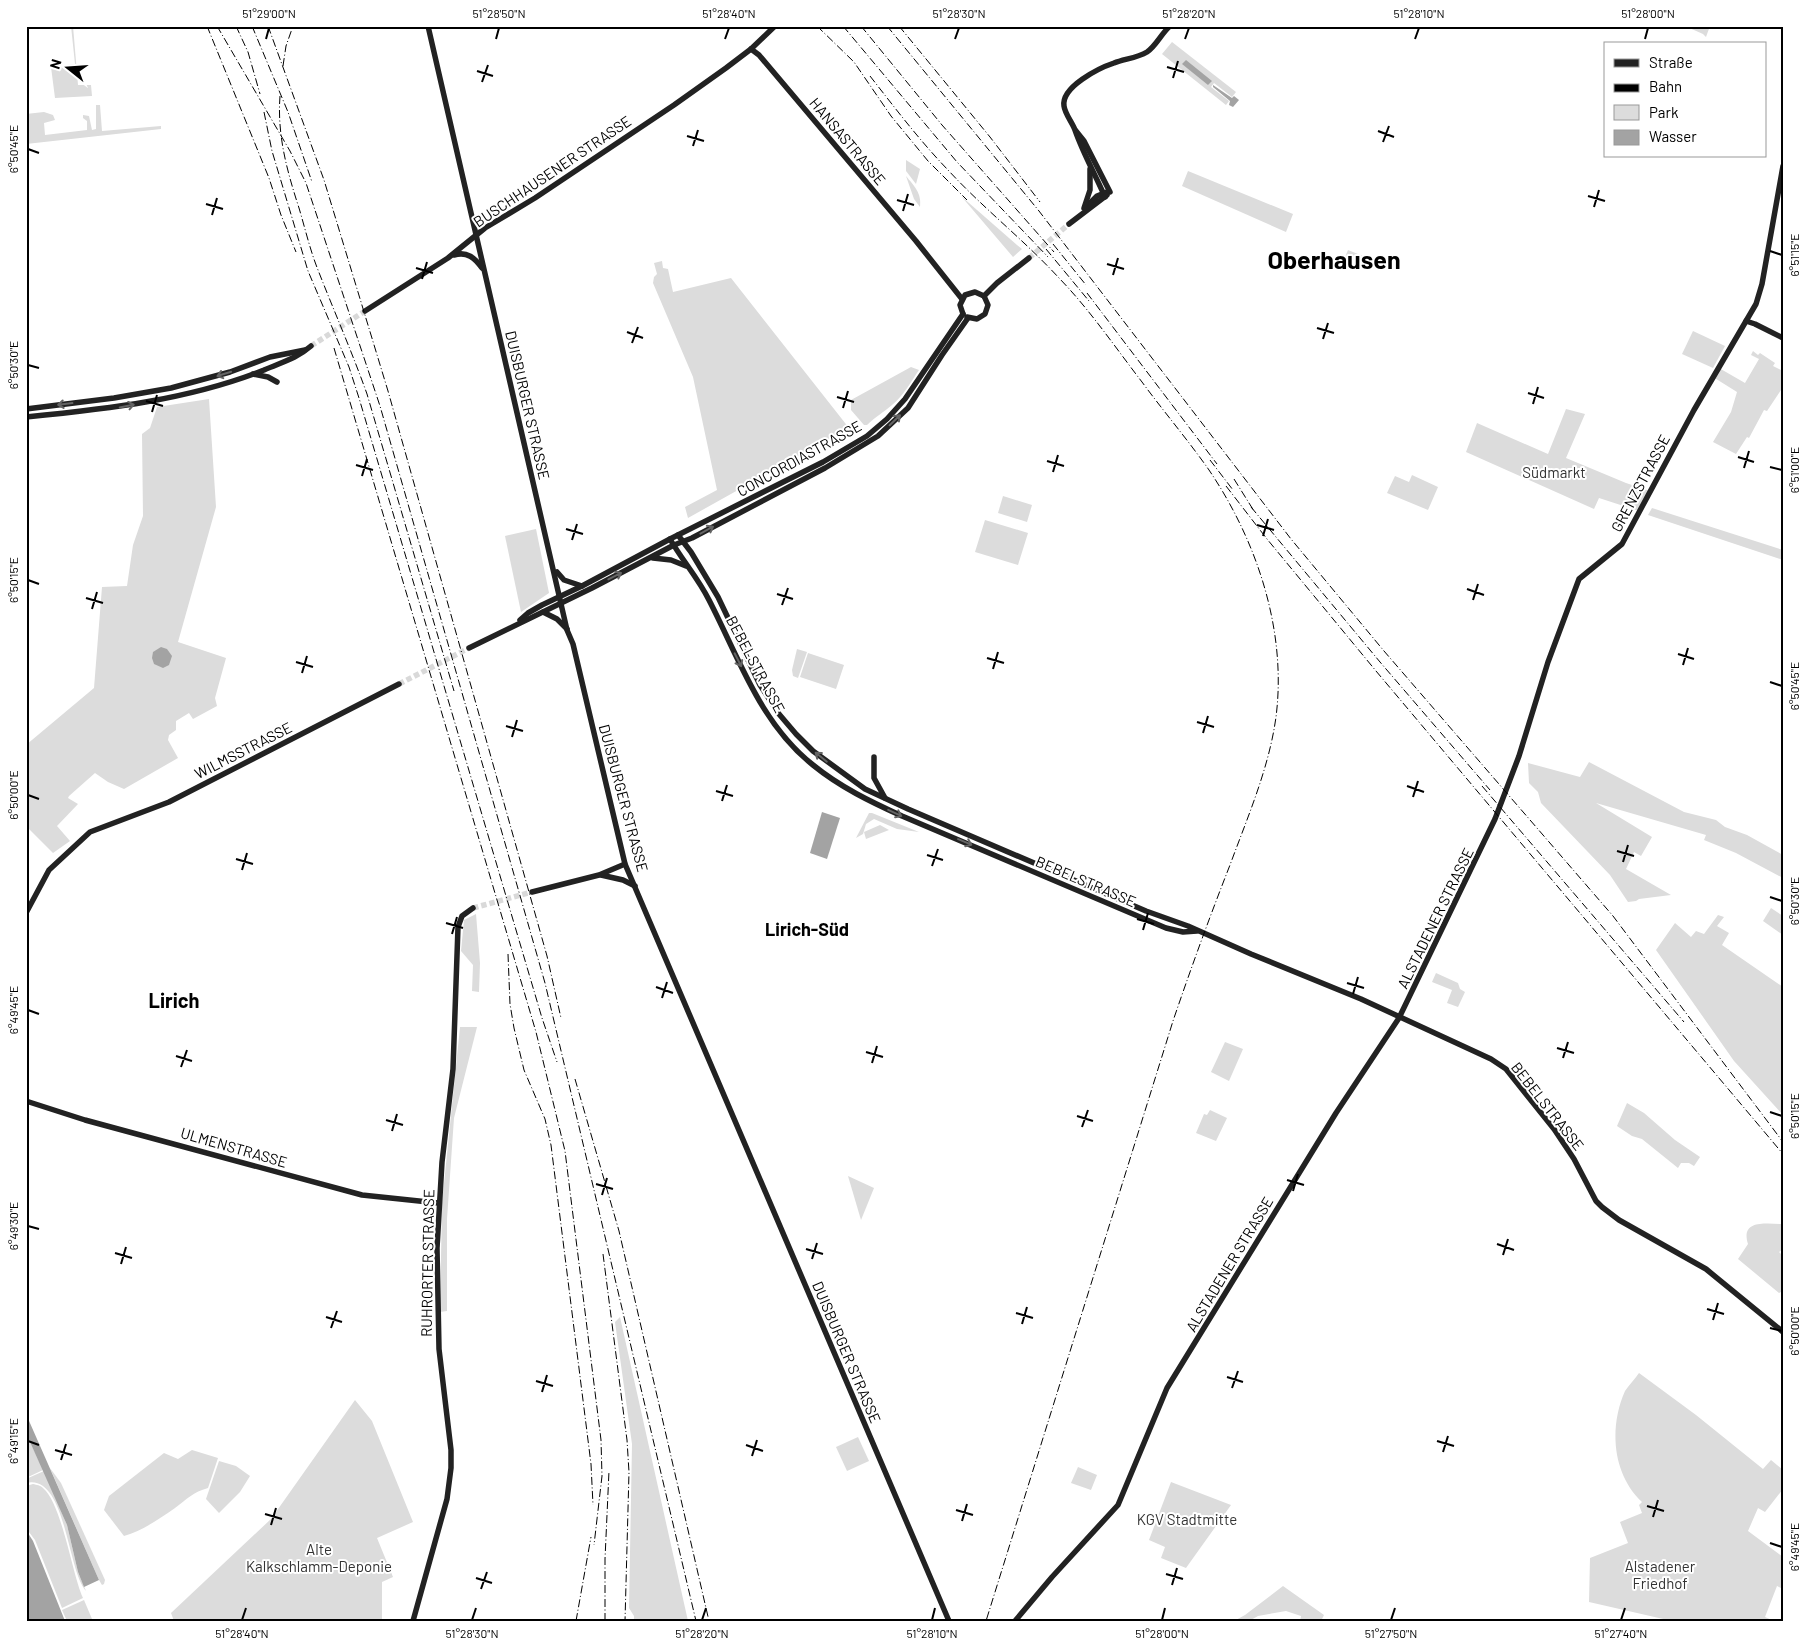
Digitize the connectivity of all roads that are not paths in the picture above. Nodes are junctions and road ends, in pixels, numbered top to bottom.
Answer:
1 (428, 26) edge
2 (775, 26) edge
3 (1170, 26) edge
4 (751, 48) junction
5 (1074, 129) junction
6 (1089, 164) junction
7 (1783, 166) edge
8 (1106, 194) junction
9 (1084, 208) junction
10 (1076, 217) junction
11 (1069, 224) tunnel mouth
12 (476, 236) junction
13 (448, 258) junction
14 (1029, 258) tunnel mouth
15 (484, 271) junction
16 (984, 296) junction
17 (962, 299) junction
18 (365, 311) tunnel mouth
19 (963, 314) junction
20 (968, 318) junction
21 (1746, 321) junction
22 (1783, 338) edge
23 (253, 374) junction
24 (277, 382) dead end
25 (26, 409) edge
26 (26, 417) edge
27 (678, 536) junction
28 (670, 539) junction
29 (683, 542) junction
30 (674, 545) junction
31 (652, 558) junction
32 (688, 567) junction
33 (555, 570) junction
34 (582, 586) junction
35 (561, 600) junction
36 (543, 612) junction
37 (514, 625) junction
38 (567, 630) junction
39 (724, 630) junction
40 (736, 634) junction
41 (469, 648) tunnel mouth
42 (399, 684) tunnel mouth
43 (874, 757) dead end
44 (886, 798) junction
45 (1502, 801) joint
46 (1000, 848) junction
47 (996, 856) junction
48 (625, 864) junction
49 (599, 874) junction
50 (635, 886) junction
51 (532, 892) tunnel mouth
52 (473, 908) tunnel mouth
53 (26, 913) edge
54 (1197, 931) junction
55 (1399, 1018) junction
56 (26, 1101) edge
57 (438, 1203) junction
58 (1783, 1332) edge
59 (413, 1621) edge
60 (949, 1621) edge
61 (1016, 1621) edge

1 - 12 street, DUISBURGER STRASSE
2 - 4 street, BUSCHHAUSENER STRASSE
3 - 5 street
4 - 12 street, BUSCHHAUSENER STRASSE
4 - 17 street, HANSASTRASSE
5 - 6 street
5 - 8 street
6 - 8 street
6 - 9 street
7 - 21 street, GRENZSTRASSE
8 - 9 street
8 - 10 street
9 - 10 street
10 - 11 street
12 - 13 street, BUSCHHAUSENER STRASSE
12 - 15 street, DUISBURGER STRASSE
13 - 15 street
13 - 18 street, BUSCHHAUSENER STRASSE
14 - 16 street
15 - 33 street, DUISBURGER STRASSE
16 - 17 street
16 - 20 street, CONCORDIASTRASSE
17 - 19 street
19 - 20 street
19 - 27 street, CONCORDIASTRASSE
29 -> 20 street, CONCORDIASTRASSE
21 - 22 street
21 - 45 street, GRENZSTRASSE
23 - 24 street
23 -> 25 street
26 -> 23 street
27 - 28 street, CONCORDIASTRASSE
27 - 29 street
28 - 30 street
28 - 34 street, CONCORDIASTRASSE
29 - 30 street, CONCORDIASTRASSE
29 - 40 street, BEBELSTRASSE
30 - 31 street, CONCORDIASTRASSE
30 - 32 street, BEBELSTRASSE
31 - 32 street
35 -> 31 street, CONCORDIASTRASSE
32 - 39 street, BEBELSTRASSE
33 - 34 street
33 - 35 street, DUISBURGER STRASSE
34 - 35 street, CONCORDIASTRASSE
35 - 36 street
35 - 37 street
35 - 38 street, DUISBURGER STRASSE
36 - 37 street
36 - 38 street
37 - 41 street
38 - 48 street, DUISBURGER STRASSE
39 - 40 street
39 -> 47 street, BEBELSTRASSE
44 -> 40 street, BEBELSTRASSE
42 - 53 street, WILMSSTRASSE
43 - 44 street
44 - 46 street, BEBELSTRASSE
45 - 55 street, ALSTADENER STRASSE
46 - 47 street
46 - 54 street, BEBELSTRASSE
47 - 54 street, BEBELSTRASSE
48 - 49 street
48 - 50 street, DUISBURGER STRASSE
49 - 50 street
49 - 51 street
50 - 60 street, DUISBURGER STRASSE
52 - 57 street, RUHRORTER STRASSE
54 - 55 street, BEBELSTRASSE
55 - 58 street, BEBELSTRASSE
55 - 61 street, ALSTADENER STRASSE
56 - 57 street, ULMENSTRASSE
57 - 59 street, RUHRORTER STRASSE

